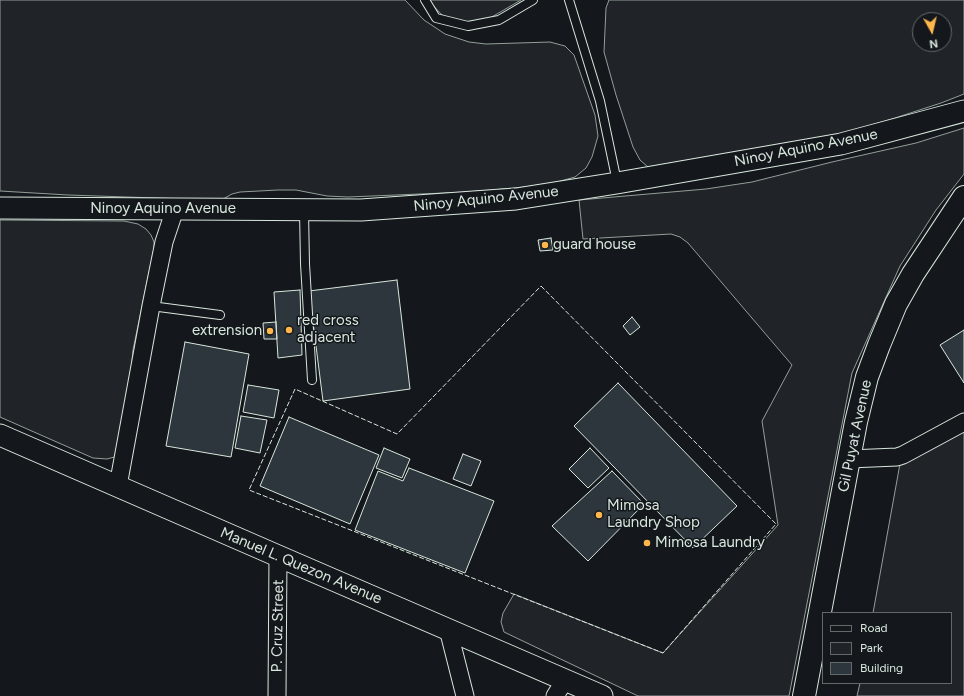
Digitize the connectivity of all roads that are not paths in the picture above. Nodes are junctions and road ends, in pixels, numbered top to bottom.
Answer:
1 (425, 0) edge
2 (533, 0) edge
3 (569, 0) edge
4 (964, 111) edge
5 (617, 183) junction
6 (964, 197) edge
7 (0, 208) edge
8 (175, 210) junction
9 (304, 210) junction
10 (151, 306) junction
11 (220, 315) dead end
12 (312, 380) dead end
13 (964, 422) edge
14 (0, 435) edge
15 (849, 459) junction
16 (118, 486) junction
17 (278, 556) junction
18 (448, 629) junction
19 (560, 688) edge
20 (277, 696) edge
21 (465, 696) edge
22 (602, 696) edge
23 (804, 696) edge

1 - 2 lane
3 - 5 lane
4 - 5 street, Ninoy Aquino Avenue
5 - 9 street, Ninoy Aquino Avenue
6 - 15 main road, Gil Puyat Avenue
7 - 8 street, Ninoy Aquino Avenue
8 - 9 street, Ninoy Aquino Avenue
8 - 10 street
9 - 12 lane
10 - 11 lane
10 - 16 street
13 - 15 street
14 - 16 street, Manuel L. Quezon Avenue
15 - 23 main road, Gil Puyat Avenue
16 - 17 street, Manuel L. Quezon Avenue
17 - 18 street, Manuel L. Quezon Avenue
17 - 20 street, P. Cruz Street
18 - 19 street, Manuel L. Quezon Avenue
18 - 21 street
19 - 22 street, Manuel L. Quezon Avenue

